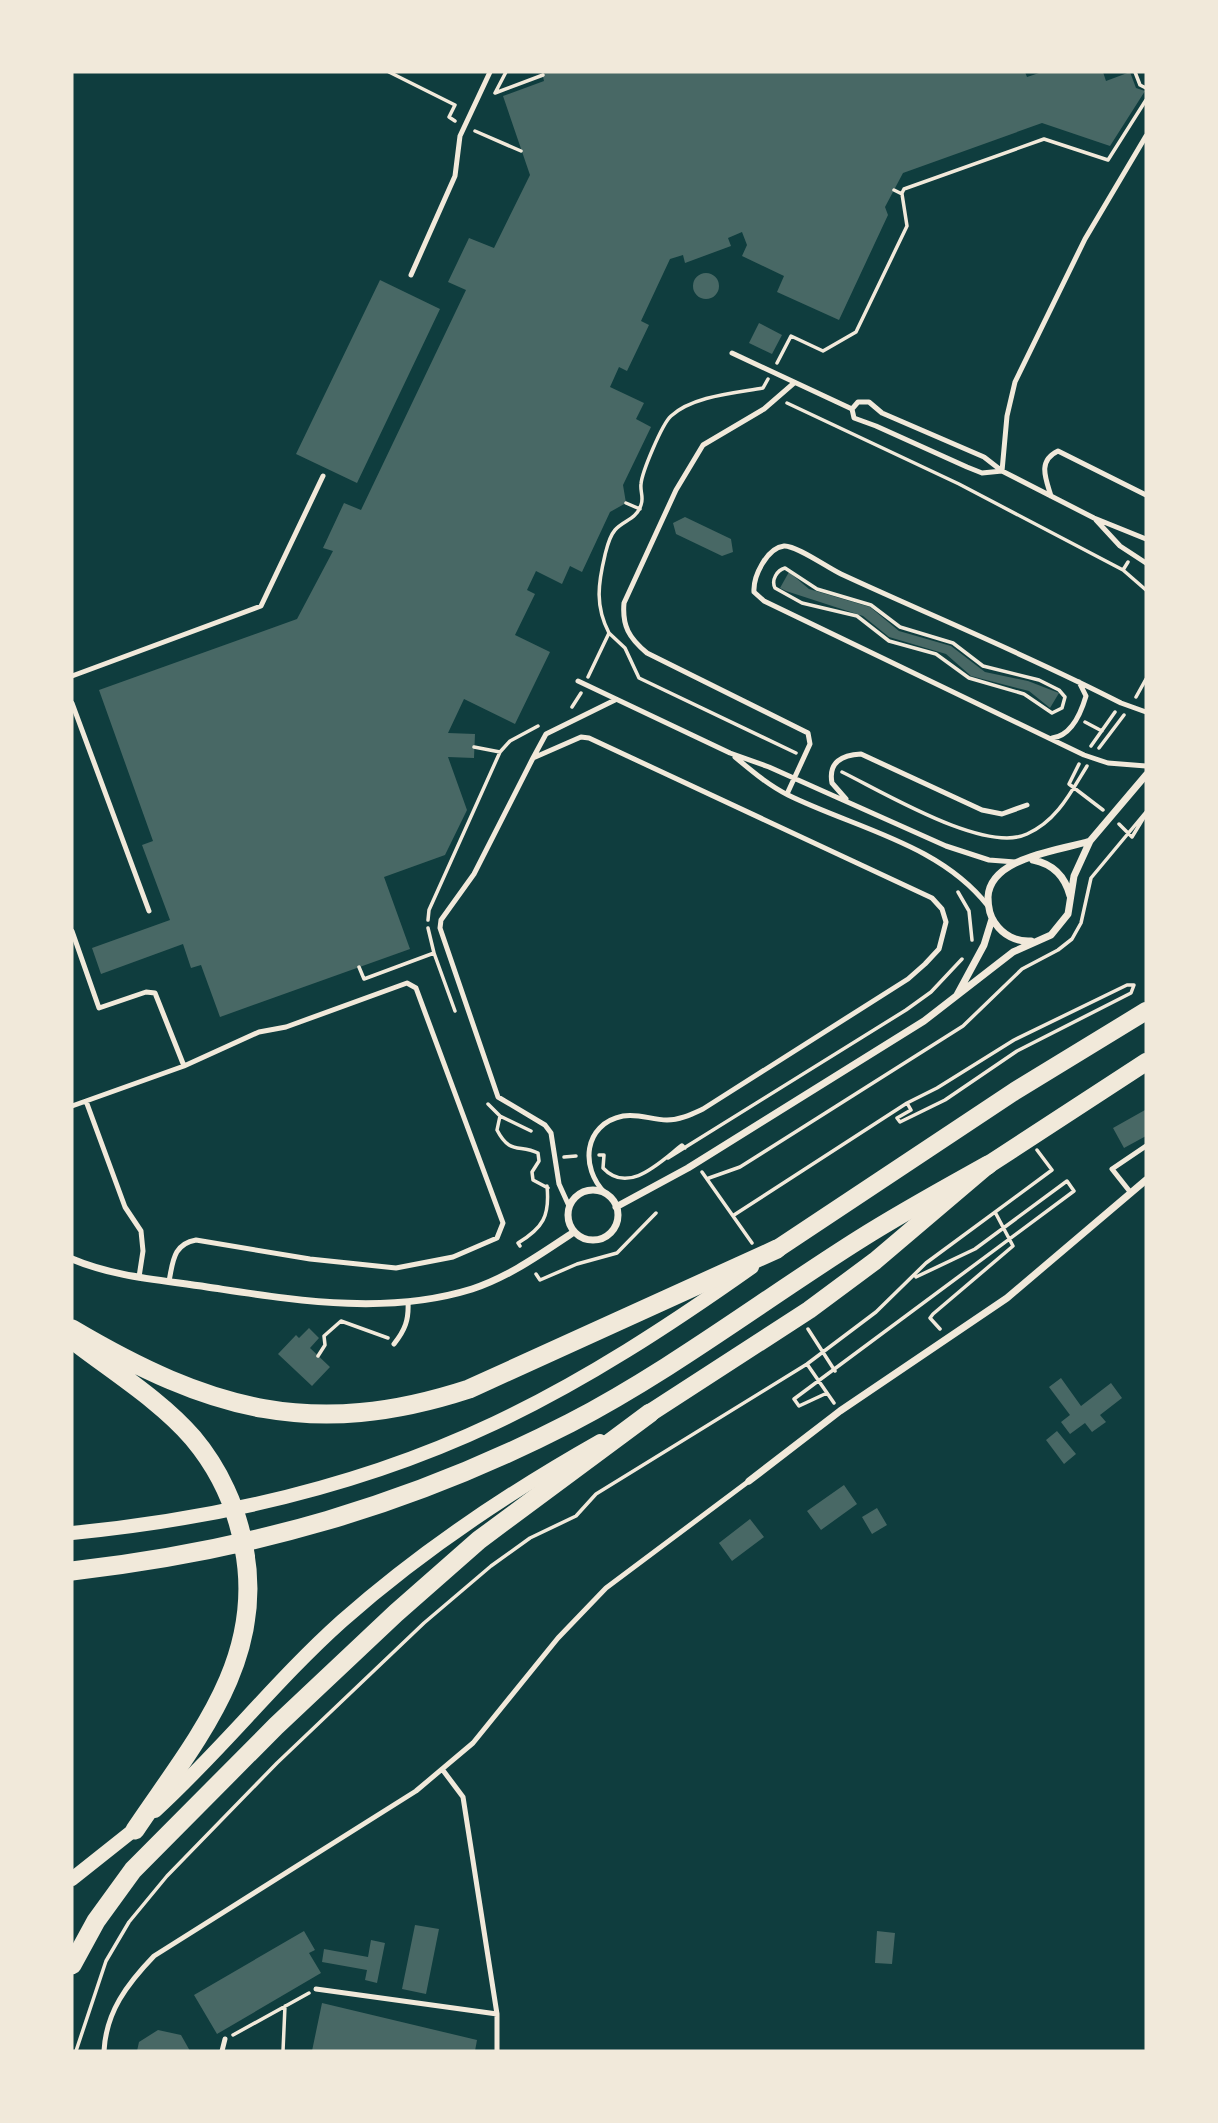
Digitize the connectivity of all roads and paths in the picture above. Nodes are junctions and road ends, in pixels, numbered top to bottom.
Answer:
1 (389, 72) edge
2 (490, 72) edge
3 (506, 72) edge
4 (1135, 72) edge
5 (543, 75) dead end
6 (1146, 88) edge
7 (1146, 100) edge
8 (465, 126) junction
9 (1146, 136) edge
10 (521, 151) dead end
11 (894, 190) dead end
12 (902, 194) junction
13 (411, 275) dead end
14 (732, 353) dead end
15 (772, 373) junction
16 (794, 383) junction
17 (763, 388) junction
18 (779, 398) junction
19 (852, 409) junction
20 (1002, 471) junction
21 (323, 476) dead end
22 (1146, 495) edge
23 (1051, 496) junction
24 (626, 503) dead end
25 (640, 509) junction
26 (1094, 518) junction
27 (1146, 539) edge
28 (1128, 562) dead end
29 (1146, 563) edge
30 (1123, 570) junction
31 (1146, 590) edge
32 (609, 633) junction
33 (72, 676) edge
34 (639, 678) dead end
35 (1146, 679) edge
36 (578, 681) dead end
37 (1079, 682) junction
38 (585, 685) junction
39 (1136, 692) junction
40 (615, 700) junction
41 (72, 703) edge
42 (1121, 703) junction
43 (1129, 707) junction
44 (1064, 709) joint
45 (564, 712) dead end
46 (1146, 712) edge
47 (1083, 721) dead end
48 (542, 723) dead end
49 (1102, 731) junction
50 (1052, 738) junction
51 (474, 747) dead end
52 (500, 752) junction
53 (730, 753) junction
54 (1084, 755) junction
55 (533, 758) junction
56 (1092, 758) junction
57 (1146, 766) edge
58 (1146, 775) edge
59 (794, 779) junction
60 (1073, 789) junction
61 (787, 794) junction
62 (850, 802) junction
63 (1027, 805) dead end
64 (1098, 805) dead end
65 (1146, 813) edge
66 (951, 834) dead end
67 (1090, 841) junction
68 (1029, 859) junction
69 (1015, 862) junction
70 (952, 886) dead end
71 (1070, 896) junction
72 (988, 906) junction
73 (149, 911) dead end
74 (992, 919) junction
75 (72, 931) edge
76 (1039, 941) junction
77 (970, 944) dead end
78 (968, 951) dead end
79 (434, 953) dead end
80 (955, 999) junction
81 (1146, 1011) edge
82 (1146, 1062) edge
83 (184, 1066) junction
84 (86, 1101) junction
85 (907, 1103) junction
86 (72, 1106) edge
87 (500, 1116) dead end
88 (1028, 1137) junction
89 (1146, 1146) edge
90 (687, 1148) junction
91 (595, 1155) dead end
92 (576, 1156) dead end
93 (561, 1157) dead end
94 (667, 1158) junction
95 (988, 1164) junction
96 (718, 1175) dead end
97 (1146, 1180) edge
98 (548, 1188) dead end
99 (1131, 1193) junction
100 (605, 1194) junction
101 (723, 1203) dead end
102 (569, 1206) junction
103 (616, 1207) junction
104 (995, 1212) junction
105 (656, 1213) dead end
106 (734, 1215) dead end
107 (1006, 1229) junction
108 (574, 1232) junction
109 (778, 1249) junction
110 (72, 1259) edge
111 (536, 1274) dead end
112 (139, 1277) junction
113 (911, 1280) junction
114 (169, 1281) junction
115 (408, 1302) junction
116 (72, 1329) edge
117 (72, 1339) edge
118 (947, 1340) junction
119 (395, 1343) joint
120 (318, 1356) dead end
121 (807, 1364) junction
122 (650, 1413) junction
123 (750, 1481) joint
124 (72, 1533) edge
125 (72, 1571) edge
126 (442, 1769) junction
127 (135, 1830) junction
128 (72, 1879) edge
129 (72, 1965) edge
130 (316, 1989) joint
131 (285, 2006) junction
132 (497, 2014) junction
133 (225, 2039) joint
134 (76, 2051) edge
135 (104, 2051) edge
136 (222, 2051) edge
137 (284, 2051) edge
138 (497, 2051) edge

1 - 8 path
2 - 8 lane
3 - 5 path
4 - 6 path
7 - 12 path
8 - 10 path
8 - 13 lane
9 - 20 lane
11 - 12 path
12 - 15 path
14 - 15 lane
15 - 16 lane
15 - 17 path
16 - 18 lane
16 - 19 lane
17 - 18 path
17 - 25 path
18 - 30 path
18 - 59 lane
19 - 20 lane
19 - 20 lane
20 - 23 lane
21 - 33 lane
22 - 23 lane
23 - 26 lane
24 - 25 path
25 - 32 path
26 - 27 lane
26 - 29 lane
28 - 30 path
30 - 31 path
32 - 34 path
32 - 38 path
35 - 39 path
36 - 38 lane
37 - 42 lane
37 - 50 lane
37 - 50 lane
38 - 40 lane
38 - 45 path
39 - 42 path
39 - 43 path
40 - 53 lane
40 - 55 lane
41 - 73 lane
42 - 43 lane
42 - 49 path
43 - 46 lane
43 - 56 path
44 - 44 path
47 - 49 path
48 - 52 path
49 - 54 path
50 - 54 lane
51 - 52 path
52 - 79 path
53 - 59 lane
53 - 61 lane
54 - 56 lane
54 - 60 path
55 - 100 lane
55 - 102 lane
56 - 57 lane
56 - 60 path
58 - 67 street
59 - 61 lane
59 - 62 lane
60 - 64 path
60 - 66 path
61 - 72 lane
62 - 63 lane
62 - 69 lane
65 - 65 path
67 - 68 street
67 - 71 street
68 - 69 street
68 - 71 street
69 - 72 street
70 - 77 path
71 - 76 street
72 - 74 street
74 - 76 street
74 - 80 street
75 - 83 lane
76 - 80 street
78 - 90 path
80 - 103 street
81 - 109 highway
82 - 88 highway
83 - 84 lane
83 - 114 lane
84 - 86 lane
84 - 112 lane
85 - 85 path
85 - 106 path
87 - 98 path
88 - 95 highway
88 - 104 path
89 - 99 lane
90 - 94 path
90 - 94 path
91 - 94 path
92 - 93 path
95 - 122 highway
95 - 125 highway
96 - 101 path
97 - 99 street
99 - 118 street
100 - 102 street
100 - 103 street
102 - 108 street
103 - 108 street
104 - 107 path
104 - 113 path
105 - 111 path
107 - 113 path
107 - 118 path
107 - 121 path
108 - 115 street
109 - 116 highway
109 - 124 main road
110 - 112 street
112 - 114 street
113 - 121 path
114 - 115 street
115 - 119 lane
117 - 127 highway
118 - 123 street
119 - 120 path
121 - 134 path
122 - 127 main road
122 - 129 highway
123 - 126 lane
126 - 132 lane
126 - 135 lane
127 - 128 main road
130 - 131 path
130 - 132 lane
131 - 133 path
131 - 137 path
132 - 138 lane
133 - 136 lane

